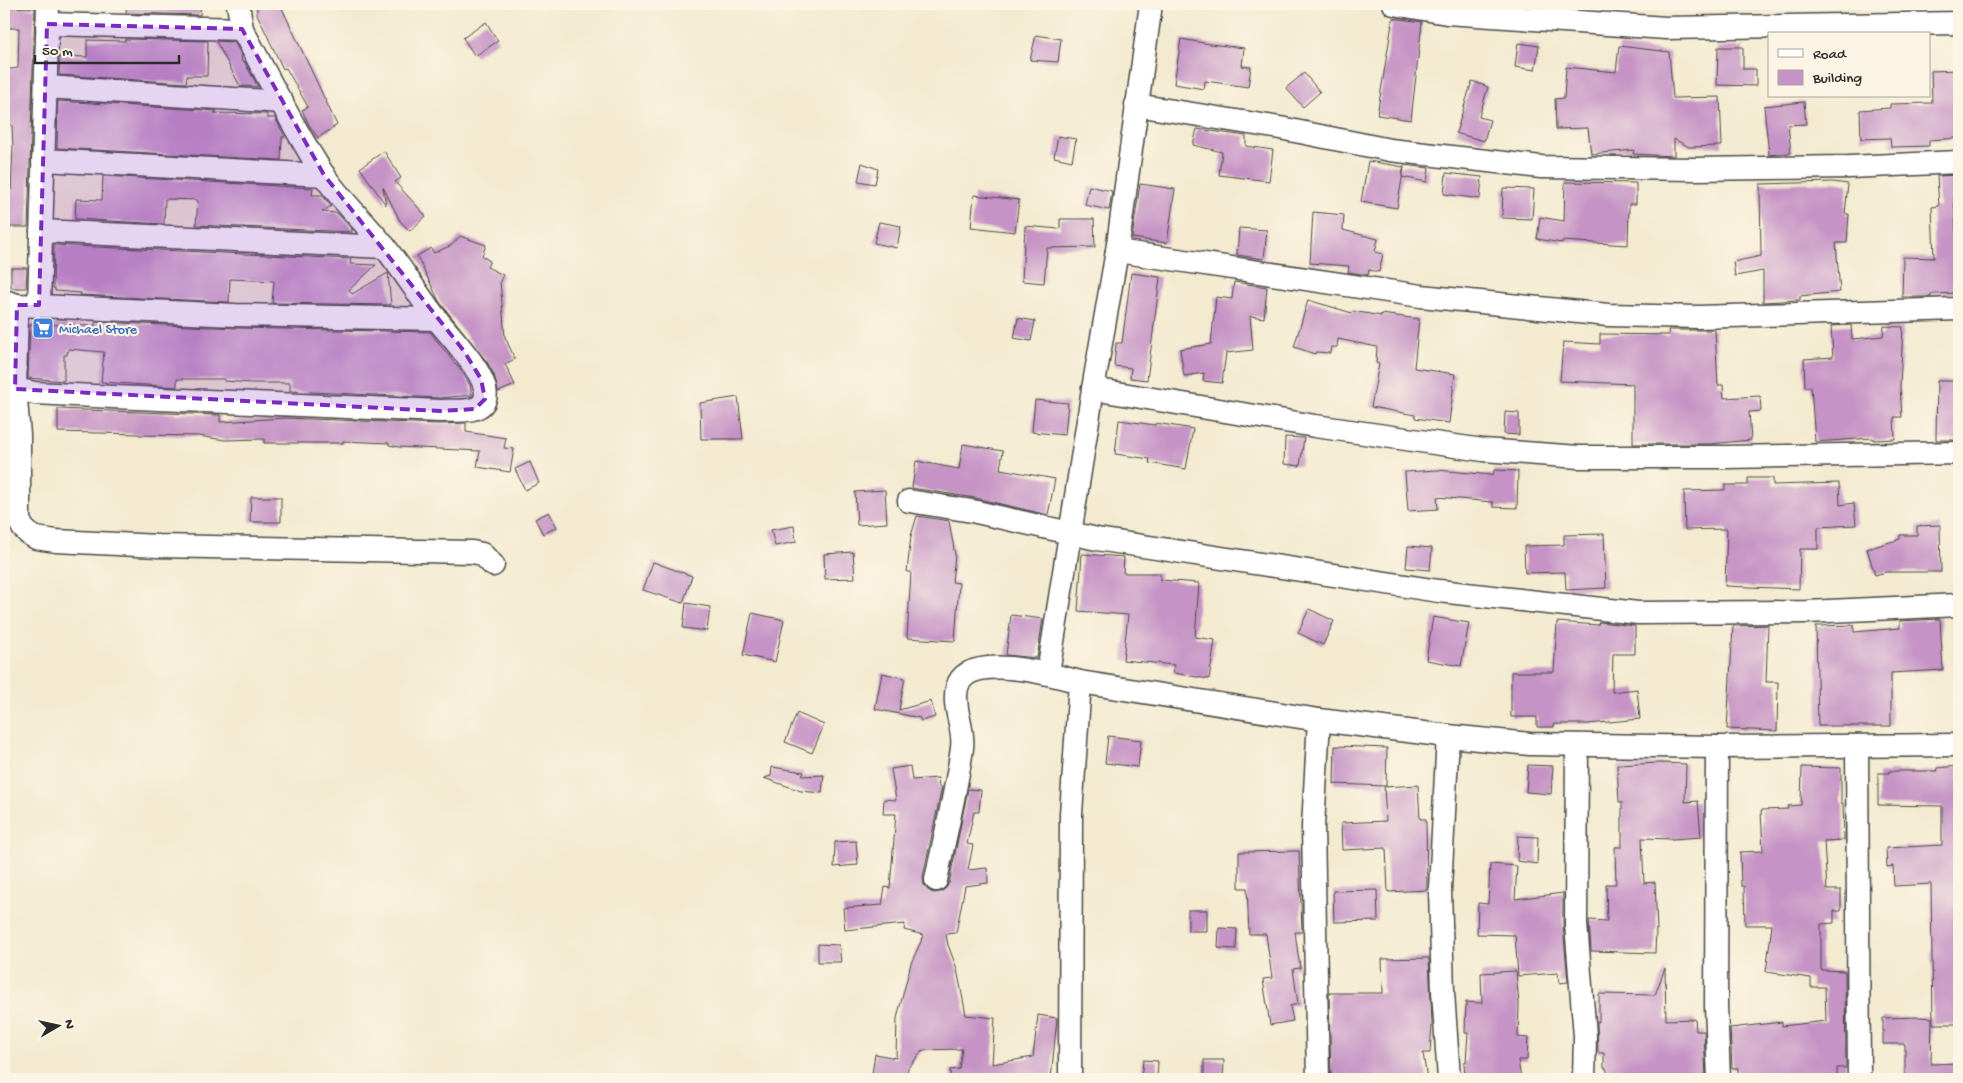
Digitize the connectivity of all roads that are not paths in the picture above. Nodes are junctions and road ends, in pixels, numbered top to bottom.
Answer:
1 (238, 4) edge
2 (1151, 4) edge
3 (1394, 4) edge
4 (48, 14) edge
5 (1959, 23) edge
6 (242, 29) junction
7 (46, 87) junction
8 (282, 102) junction
9 (1136, 105) junction
10 (43, 160) junction
11 (1959, 162) edge
12 (324, 175) junction
13 (42, 230) junction
14 (385, 247) junction
15 (1117, 251) junction
16 (20, 304) edge
17 (1959, 308) edge
18 (437, 319) junction
19 (15, 389) junction
20 (1093, 389) junction
21 (1959, 454) edge
22 (909, 501) dead end
23 (1071, 534) junction
24 (493, 565) dead end
25 (1959, 606) edge
26 (1048, 673) junction
27 (1080, 682) junction
28 (1319, 720) junction
29 (1448, 736) junction
30 (1577, 745) junction
31 (1959, 745) edge
32 (1857, 746) junction
33 (1717, 747) junction
34 (936, 880) dead end
35 (1070, 1079) edge
36 (1318, 1079) edge
37 (1449, 1079) edge
38 (1584, 1079) edge
39 (1719, 1079) edge
40 (1859, 1079) edge

1 - 6 street
2 - 9 street
3 - 5 street
4 - 6 street
4 - 7 street
6 - 8 street
7 - 8 street
7 - 10 street
8 - 12 street
9 - 11 street
9 - 15 street
10 - 12 street
10 - 13 street
12 - 14 street
13 - 14 street
13 - 16 street
14 - 18 street
15 - 17 street
15 - 20 street
16 - 18 street
16 - 19 street
18 - 19 street
19 - 24 street
20 - 21 street
20 - 23 street
22 - 23 street
23 - 25 street
23 - 26 street
26 - 27 street
26 - 34 street
27 - 28 street
27 - 35 street
28 - 29 street
28 - 36 street
29 - 30 street
29 - 37 street
30 - 33 street
30 - 38 street
31 - 32 street
32 - 33 street
32 - 40 street
33 - 39 street

